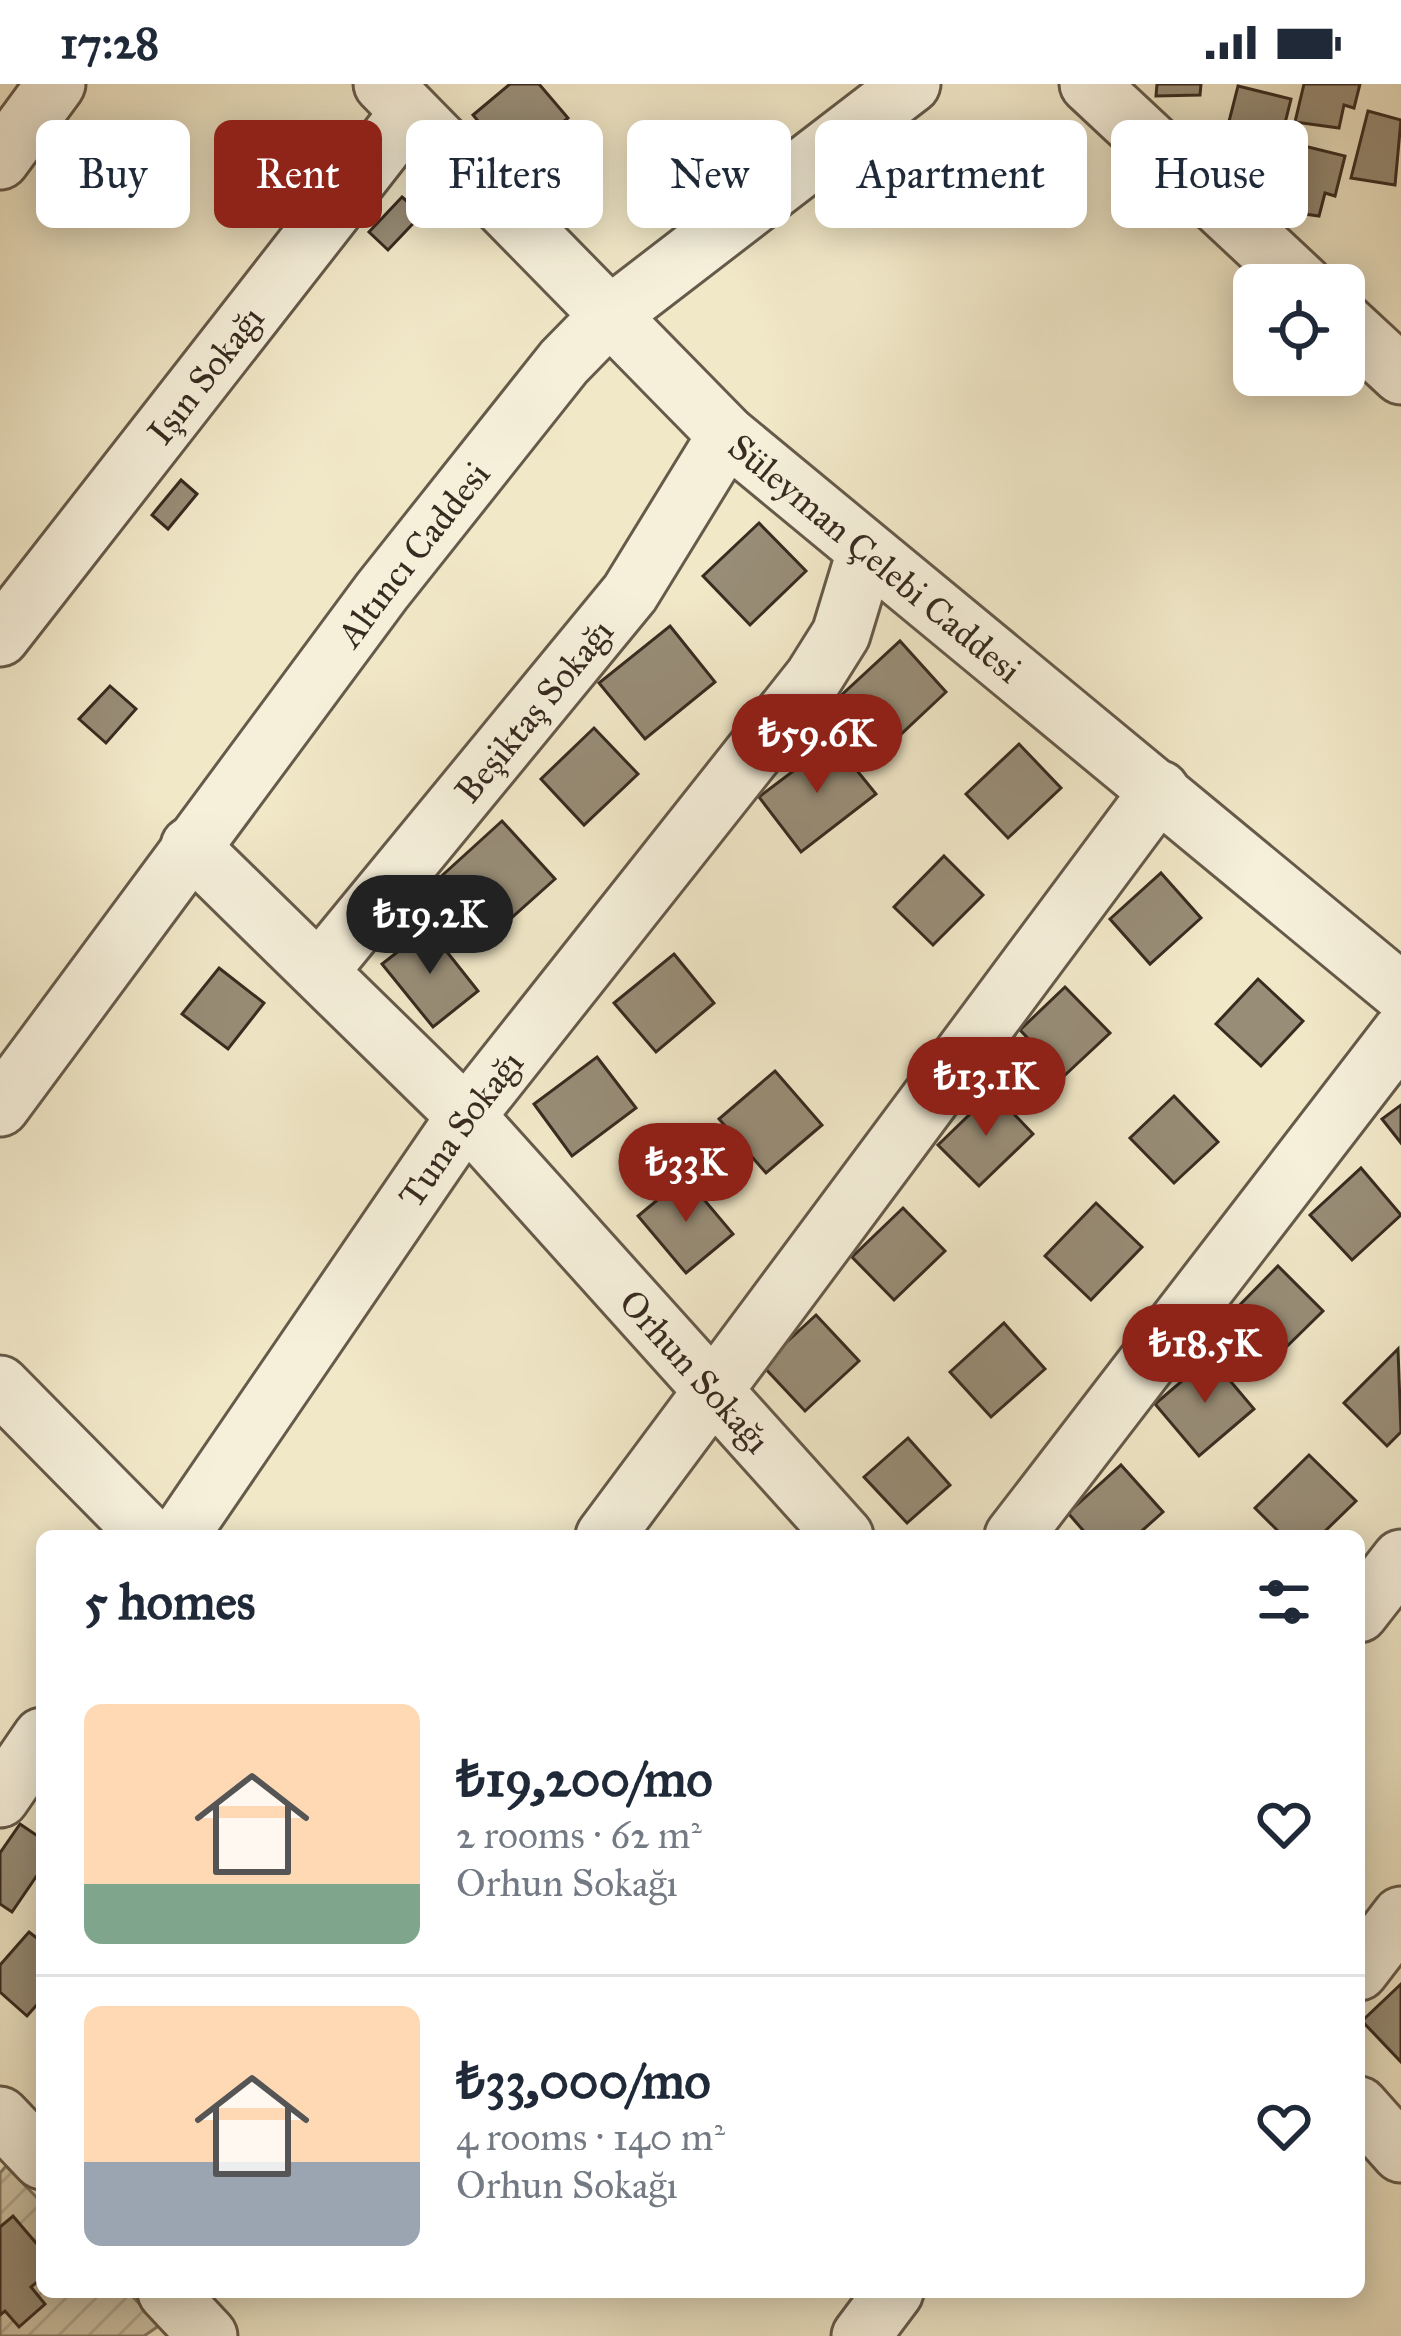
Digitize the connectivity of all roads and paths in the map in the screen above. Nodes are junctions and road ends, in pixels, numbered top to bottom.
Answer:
1 (56, 84) edge
2 (911, 84) edge
3 (1089, 84) edge
4 (397, 98) edge
5 (0, 160) edge
6 (1282, 264) edge
7 (608, 317) junction
8 (1365, 342) edge
9 (1401, 375) edge
10 (727, 435) junction
11 (866, 552) junction
12 (0, 638) edge
13 (1160, 790) junction
14 (190, 846) junction
15 (320, 970) junction
16 (1401, 992) edge
17 (1401, 1033) edge
18 (0, 1107) edge
19 (466, 1116) junction
20 (0, 1385) edge
21 (711, 1388) junction
22 (143, 1530) edge
23 (183, 1530) edge
24 (608, 1530) edge
25 (839, 1530) edge
26 (1019, 1530) edge
27 (1401, 1559) edge
28 (1365, 1605) edge
29 (36, 1746) edge
30 (0, 1798) edge
31 (1401, 1916) edge
32 (1365, 1963) edge
33 (1365, 2114) edge
34 (1401, 2153) edge
35 (173, 2298) edge
36 (208, 2336) edge

1 - 5 street
2 - 7 street, Altıncı Caddesi
3 - 6 street
4 - 7 street, Süleyman Çelebi Caddesi
4 - 12 street, Işın Sokağı
7 - 10 street, Süleyman Çelebi Caddesi
7 - 14 street, Altıncı Caddesi
8 - 9 street
10 - 11 street, Süleyman Çelebi Caddesi
10 - 15 street, Beşiktaş Sokağı
11 - 13 street, Süleyman Çelebi Caddesi
11 - 19 street, Tuna Sokağı
13 - 16 street, Süleyman Çelebi Caddesi
13 - 21 street
14 - 15 street, Orhun Sokağı
14 - 18 street, Altıncı Caddesi
15 - 19 street, Orhun Sokağı
17 - 26 street
19 - 21 street, Orhun Sokağı
19 - 23 street, Tuna Sokağı
20 - 22 street
21 - 24 street
21 - 25 street, Orhun Sokağı
27 - 28 street
29 - 30 street
31 - 32 street
33 - 34 street
35 - 36 street

